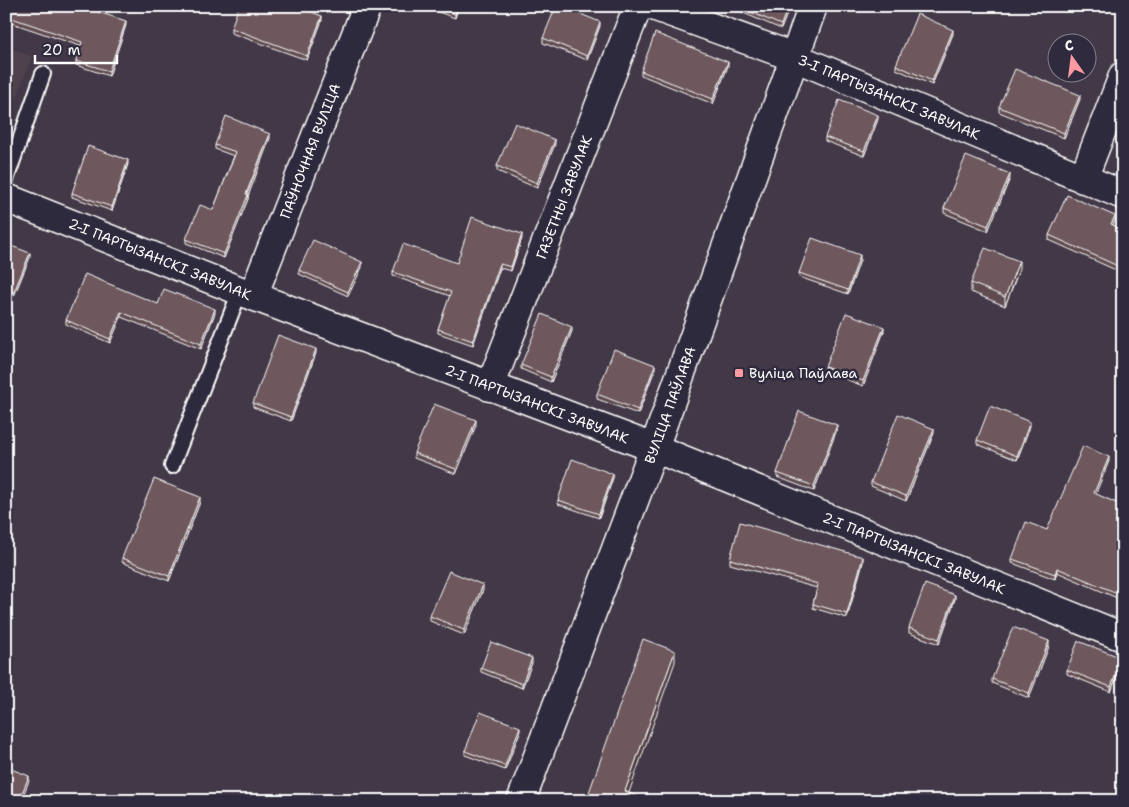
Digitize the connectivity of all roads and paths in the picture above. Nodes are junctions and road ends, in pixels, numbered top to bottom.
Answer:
1 (366, 6) edge
2 (638, 6) edge
3 (653, 6) edge
4 (813, 6) edge
5 (794, 57) junction
6 (43, 74) dead end
7 (1123, 76) edge
8 (1083, 179) junction
9 (6, 180) edge
10 (1123, 194) edge
11 (6, 198) edge
12 (246, 293) junction
13 (490, 387) junction
14 (654, 448) junction
15 (172, 466) dead end
16 (1123, 637) edge
17 (521, 801) edge

1 - 12 street, ПАЎНОЧНАЯ ВУЛІЦА
2 - 13 street, ГАЗЕТНЫ ЗАВУЛАК
3 - 5 street, 3-І ПАРТЫЗАНСКІ ЗАВУЛАК
4 - 5 street, ВУЛІЦА ПАЎЛАВА
5 - 8 street, 3-І ПАРТЫЗАНСКІ ЗАВУЛАК
5 - 14 street, ВУЛІЦА ПАЎЛАВА
6 - 9 lane
7 - 8 street
8 - 10 street, 3-І ПАРТЫЗАНСКІ ЗАВУЛАК
11 - 12 street, 2-І ПАРТЫЗАНСКІ ЗАВУЛАК
12 - 13 street, 2-І ПАРТЫЗАНСКІ ЗАВУЛАК
12 - 15 lane
13 - 14 street, 2-І ПАРТЫЗАНСКІ ЗАВУЛАК
14 - 16 street, 2-І ПАРТЫЗАНСКІ ЗАВУЛАК
14 - 17 street, ВУЛІЦА ПАЎЛАВА

